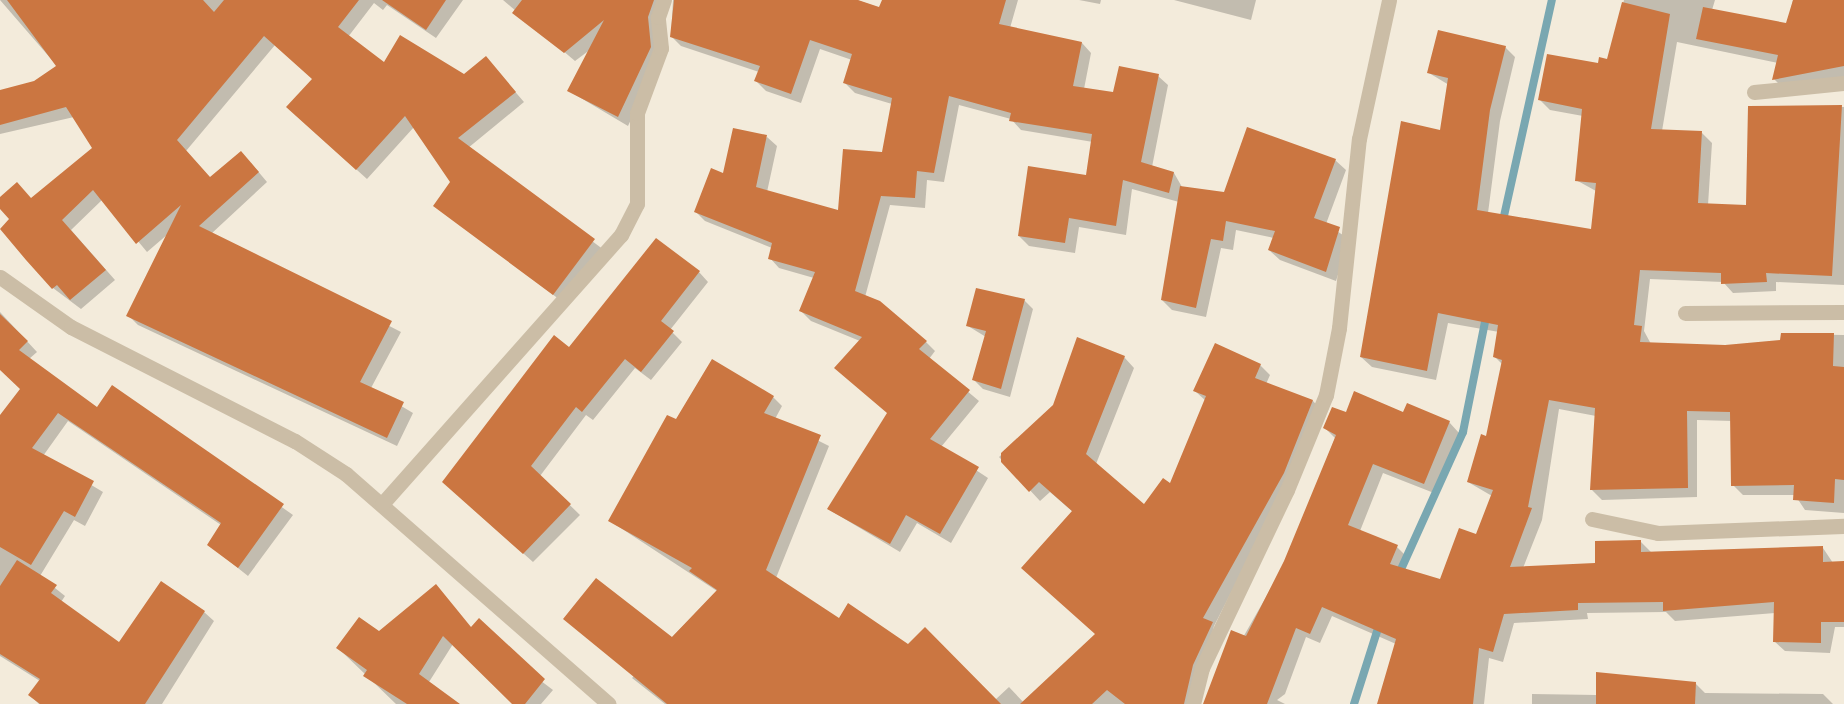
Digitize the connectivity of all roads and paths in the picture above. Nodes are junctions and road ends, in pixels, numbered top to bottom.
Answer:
1 (664, 0) edge
2 (1389, 0) edge
3 (1844, 83) edge
4 (1754, 92) dead end
5 (0, 277) edge
6 (1844, 312) edge
7 (1685, 313) dead end
8 (382, 504) junction
9 (1592, 519) dead end
10 (1844, 526) edge
11 (609, 704) edge
12 (1193, 704) edge

1 - 8 street
2 - 12 street
3 - 4 street
5 - 8 street
6 - 7 street
8 - 11 street
9 - 10 street

